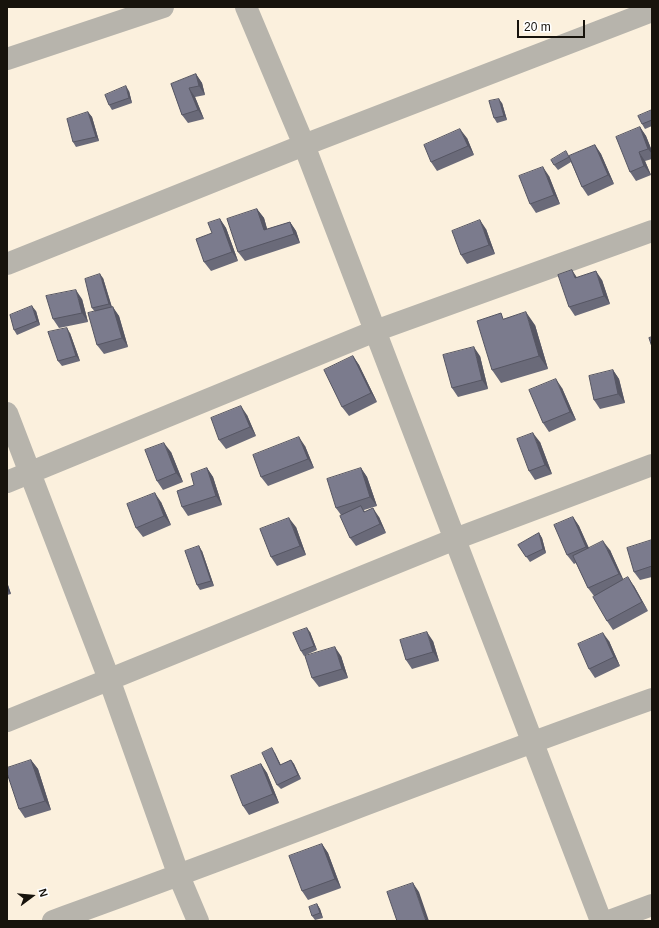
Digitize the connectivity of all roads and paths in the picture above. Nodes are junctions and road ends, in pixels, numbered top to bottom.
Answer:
1 (163, 7) edge
2 (246, 7) edge
3 (649, 14) edge
4 (7, 59) edge
5 (304, 145) junction
6 (652, 231) edge
7 (7, 264) edge
8 (375, 331) junction
9 (7, 413) edge
10 (652, 465) edge
11 (30, 472) junction
12 (7, 482) edge
13 (455, 539) junction
14 (109, 680) junction
15 (652, 699) edge
16 (7, 721) edge
17 (533, 741) junction
18 (179, 876) junction
19 (652, 905) edge
20 (53, 921) edge
21 (198, 921) edge
22 (601, 921) edge
23 (609, 921) edge

1 - 4 street
2 - 5 street
3 - 5 street
5 - 7 street
5 - 8 street
6 - 8 street
8 - 11 street
8 - 13 street
9 - 11 street
10 - 13 street
11 - 12 street
11 - 14 street
13 - 14 street
13 - 17 street
14 - 16 street
14 - 18 street
15 - 17 street
17 - 18 street
17 - 22 street
18 - 20 street
18 - 21 street
19 - 23 street

